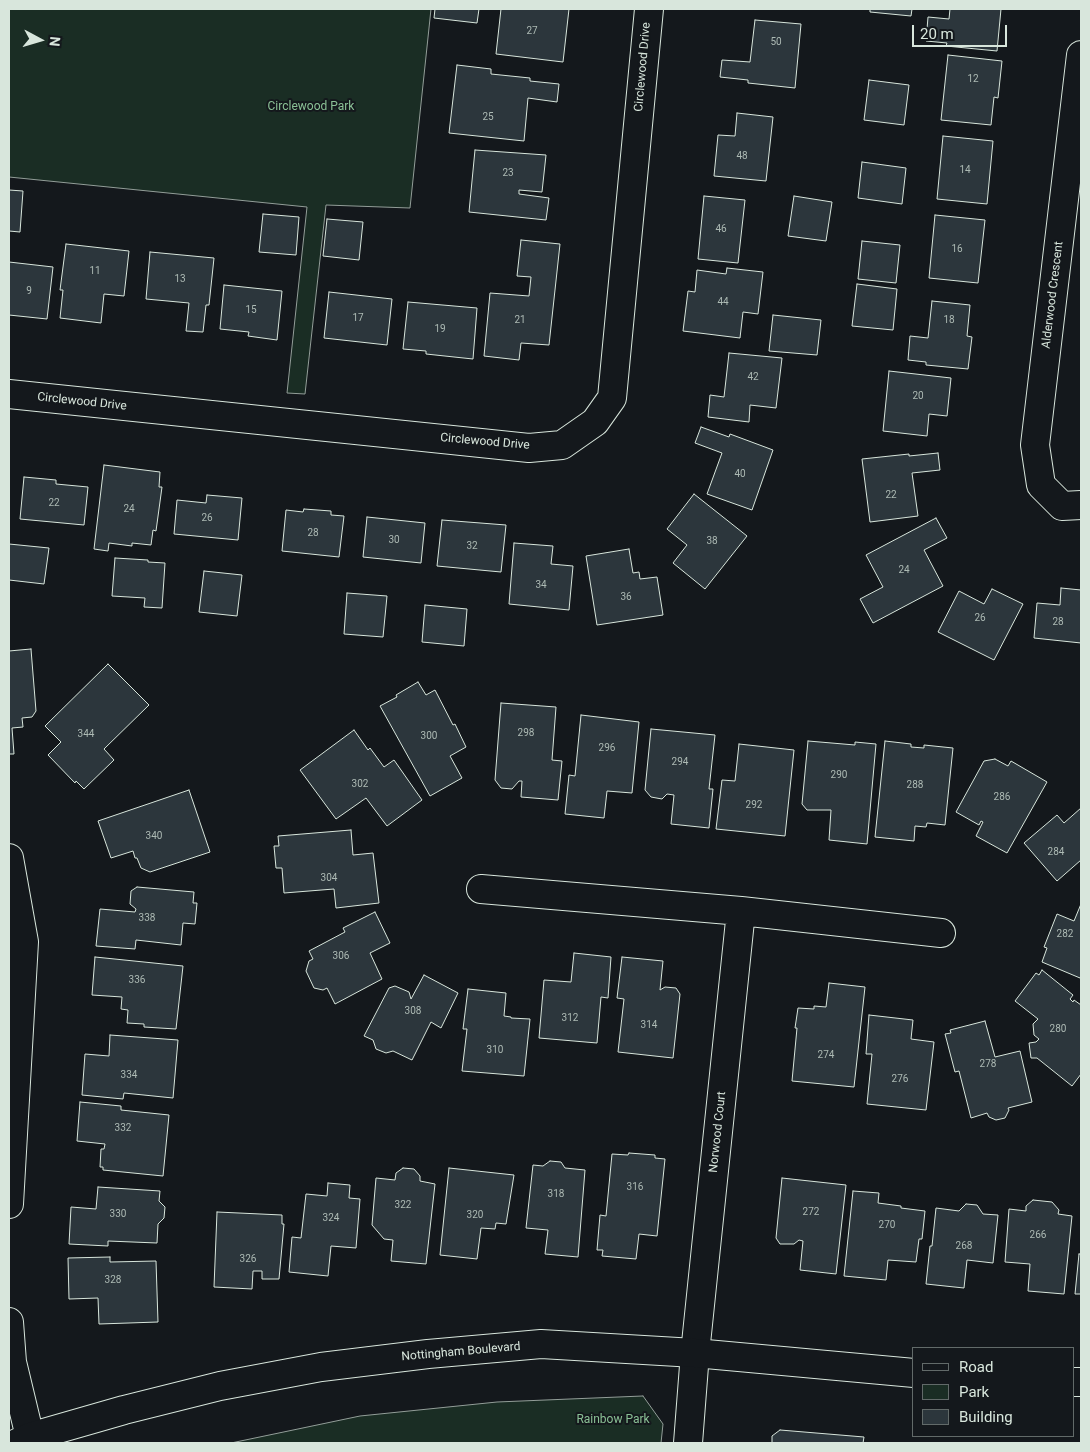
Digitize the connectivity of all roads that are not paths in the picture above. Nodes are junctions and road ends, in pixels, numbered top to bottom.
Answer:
1 (649, 9) edge
2 (1081, 55) edge
3 (9, 394) edge
4 (1081, 505) edge
5 (9, 858) edge
6 (481, 890) dead end
7 (741, 911) junction
8 (941, 933) dead end
9 (9, 1204) edge
10 (9, 1322) edge
11 (695, 1353) junction
12 (912, 1373) edge
13 (24, 1440) edge
14 (688, 1443) edge

1 - 3 street, Circlewood Drive
2 - 4 street, Alderwood Crescent
5 - 9 street
6 - 7 street
7 - 8 street
7 - 11 street, Norwood Court
10 - 13 street
11 - 12 street, Nottingham Boulevard
11 - 13 street, Nottingham Boulevard
11 - 14 street, Norwood Court

